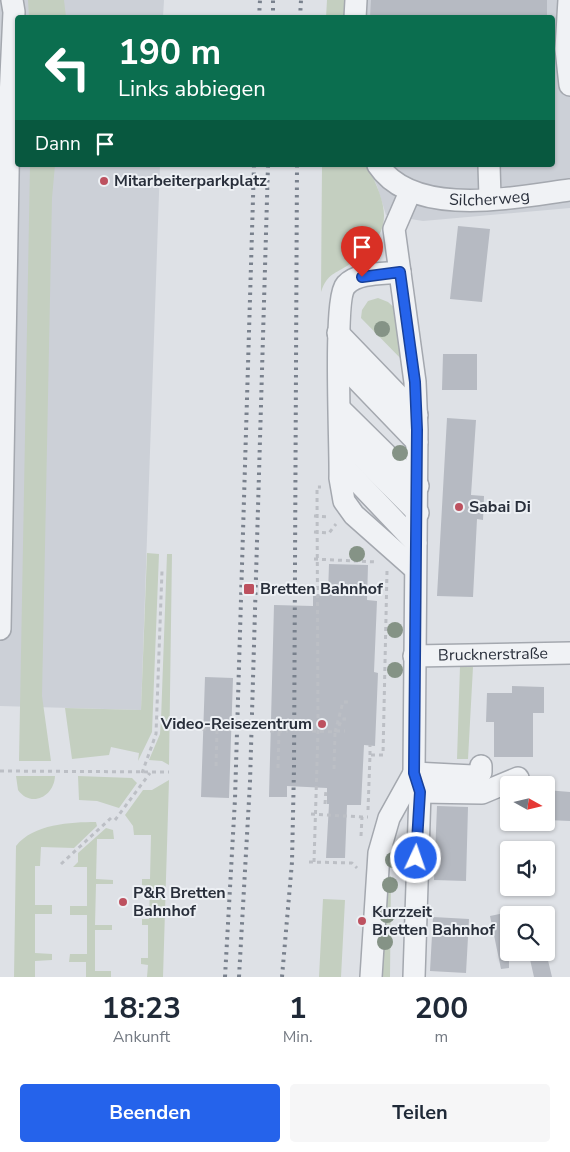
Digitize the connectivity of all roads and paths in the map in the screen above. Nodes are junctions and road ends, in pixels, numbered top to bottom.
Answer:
1 (356, 0) edge
2 (569, 0) edge
3 (8, 9) edge
4 (355, 15) edge
5 (570, 85) edge
6 (379, 167) edge
7 (489, 167) edge
8 (570, 190) edge
9 (410, 192) junction
10 (490, 198) junction
11 (4, 221) edge
12 (400, 272) junction
13 (338, 325) junction
14 (340, 370) junction
15 (416, 405) junction
16 (340, 409) junction
17 (341, 436) junction
18 (418, 449) junction
19 (341, 464) junction
20 (418, 486) junction
21 (317, 487) dead end
22 (418, 513) junction
23 (316, 532) junction
24 (329, 533) dead end
25 (416, 543) junction
26 (316, 559) junction
27 (378, 562) dead end
28 (388, 563) dead end
29 (415, 569) junction
30 (162, 571) dead end
31 (0, 629) edge
32 (570, 653) edge
33 (414, 656) junction
34 (352, 702) dead end
35 (346, 719) dead end
36 (202, 729) dead end
37 (217, 730) junction
38 (232, 730) dead end
39 (270, 731) dead end
40 (279, 731) junction
41 (312, 731) dead end
42 (318, 731) junction
43 (346, 731) dead end
44 (288, 732) dead end
45 (335, 732) junction
46 (370, 745) dead end
47 (370, 755) junction
48 (216, 766) dead end
49 (481, 766) dead end
50 (278, 768) dead end
51 (334, 769) dead end
52 (0, 771) edge
53 (168, 772) dead end
54 (142, 773) junction
55 (150, 773) junction
56 (417, 782) junction
57 (500, 786) edge
58 (326, 789) dead end
59 (325, 804) dead end
60 (311, 814) dead end
61 (317, 814) junction
62 (362, 817) junction
63 (111, 818) dead end
64 (115, 820) dead end
65 (360, 843) dead end
66 (379, 853) junction
67 (416, 858) junction
68 (359, 861) dead end
69 (308, 862) dead end
70 (314, 862) junction
71 (61, 864) dead end
72 (371, 977) edge
73 (414, 977) edge

1 - 4 street
2 - 5 street
3 - 11 street
6 - 9 street
7 - 10 street
8 - 10 street, Silcherweg
9 - 10 street, Silcherweg
9 - 12 street
11 - 31 street
12 - 13 street
12 - 15 street
13 - 14 street
13 - 15 street
14 - 16 street
14 - 18 street
15 - 18 street
16 - 17 street
16 - 20 street
17 - 19 street
17 - 22 street
18 - 20 street
19 - 25 street
19 - 29 street
20 - 22 street
21 - 23 path
22 - 25 street
23 - 24 path
23 - 26 path
25 - 29 street
26 - 27 path
26 - 42 path
28 - 47 path
29 - 33 street
30 - 54 path
32 - 33 street, Brucknerstraße
33 - 56 street
34 - 45 path
35 - 45 path
36 - 37 path
37 - 38 path
37 - 48 path
39 - 40 path
40 - 44 path
40 - 50 path
41 - 42 path
42 - 45 path
42 - 61 path
43 - 45 path
45 - 51 path
46 - 47 path
47 - 62 path
49 - 56 street
52 - 54 path
53 - 55 path
54 - 55 path
55 - 64 path
56 - 57 street
56 - 66 street
56 - 67 street
58 - 59 path
60 - 61 path
61 - 62 path
61 - 70 path
62 - 65 path
63 - 71 path
66 - 67 street
66 - 72 street
67 - 73 street
68 - 70 path
69 - 70 path

